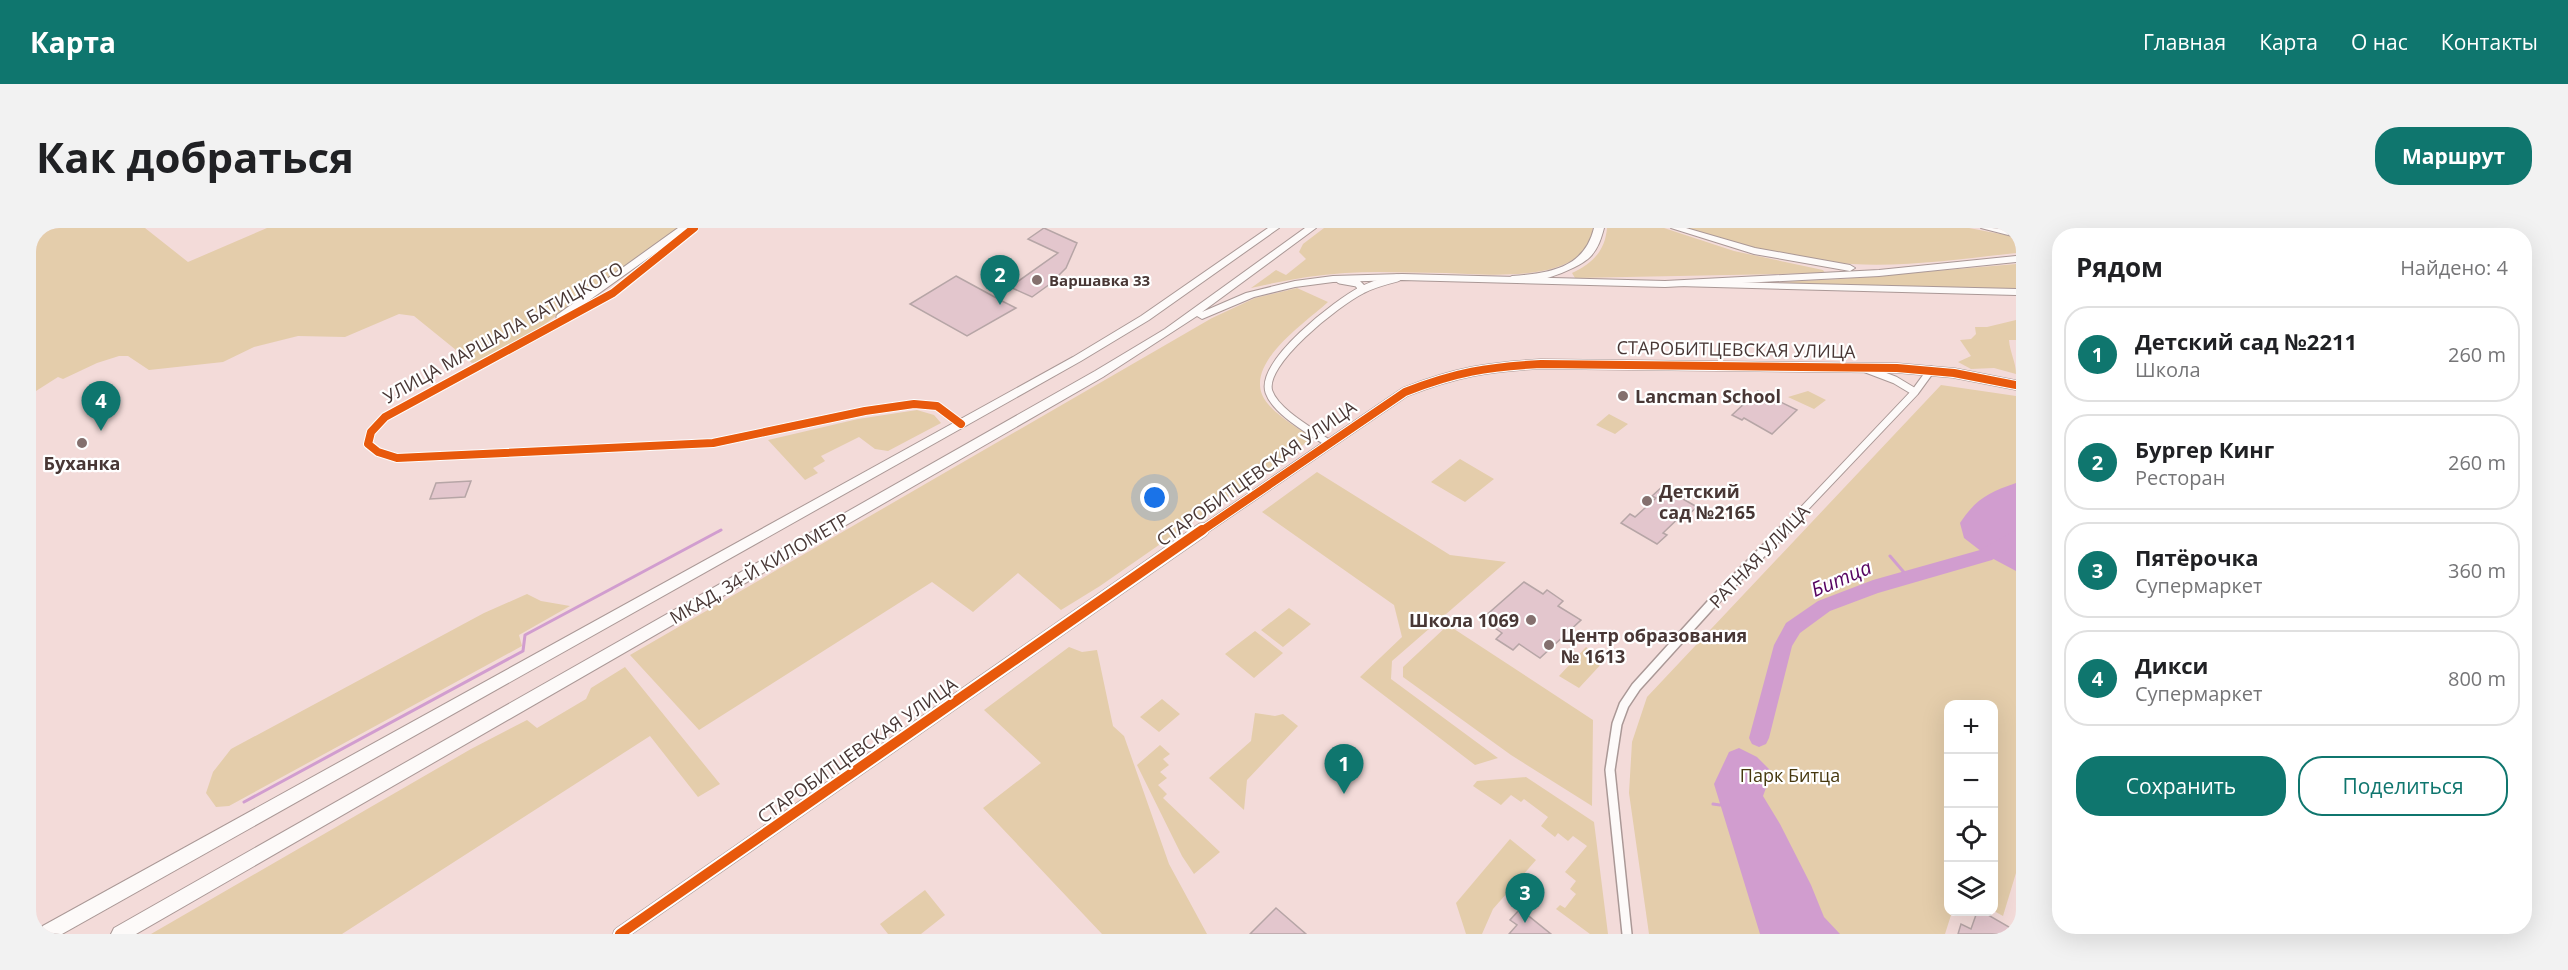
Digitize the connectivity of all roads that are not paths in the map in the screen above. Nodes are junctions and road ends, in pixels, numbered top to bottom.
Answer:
1 (684, 228) edge
2 (694, 228) edge
3 (1272, 228) edge
4 (1311, 228) edge
5 (1599, 228) edge
6 (1676, 228) edge
7 (1986, 228) edge
8 (2016, 234) edge
9 (2016, 259) edge
10 (1927, 267) junction
11 (1402, 277) junction
12 (1333, 279) junction
13 (1495, 279) junction
14 (1665, 284) junction
15 (1360, 290) junction
16 (2016, 292) edge
17 (535, 334) junction
18 (1136, 352) junction
19 (1863, 368) junction
20 (1931, 370) junction
21 (2016, 385) edge
22 (1915, 392) junction
23 (961, 424) junction
24 (1328, 443) junction
25 (45, 934) edge
26 (120, 934) edge
27 (620, 934) edge
28 (1627, 934) edge

1 - 17 street, УЛИЦА МАРШАЛА БАТИЦКОГО
2 - 17 street, УЛИЦА МАРШАЛА БАТИЦКОГО
3 - 23 main road, МКАД, 34-Й КИЛОМЕТР
4 - 18 main road, МКАД, 34-Й КИЛОМЕТР
5 - 13 main road
6 - 10 main road
7 - 8 main road
9 - 10 main road
10 - 14 main road
11 - 12 main road
11 - 13 main road
11 - 15 street
12 - 15 street
12 - 18 main road
13 - 14 main road
14 - 16 main road
15 - 24 street
17 - 23 street, УЛИЦА МАРШАЛА БАТИЦКОГО
18 - 26 main road, МКАД, 34-Й КИЛОМЕТР
19 - 20 street, СТАРОБИТЦЕВСКАЯ УЛИЦА
19 - 22 street
19 - 24 street, СТАРОБИТЦЕВСКАЯ УЛИЦА
20 - 21 street, СТАРОБИТЦЕВСКАЯ УЛИЦА
20 - 22 street, РАТНАЯ УЛИЦА
22 - 28 street, РАТНАЯ УЛИЦА
23 - 25 main road, МКАД, 34-Й КИЛОМЕТР
24 - 27 street, СТАРОБИТЦЕВСКАЯ УЛИЦА

